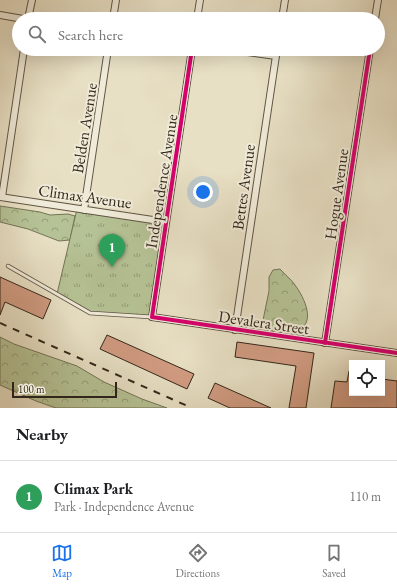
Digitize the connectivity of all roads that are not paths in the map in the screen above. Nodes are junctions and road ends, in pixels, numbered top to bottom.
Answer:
1 (32, 0) edge
2 (116, 0) edge
3 (200, 0) edge
4 (285, 0) edge
5 (378, 0) edge
6 (29, 12) edge
7 (114, 12) edge
8 (199, 12) edge
9 (283, 12) edge
10 (376, 12) edge
11 (0, 15) edge
12 (12, 17) edge
13 (23, 56) edge
14 (107, 56) edge
15 (191, 56) edge
16 (276, 56) edge
17 (369, 56) edge
18 (1, 197) edge
19 (84, 210) junction
20 (166, 222) junction
21 (8, 266) dead end
22 (152, 317) junction
23 (235, 330) junction
24 (325, 343) junction
25 (397, 353) edge

1 - 6 street
2 - 7 street
3 - 8 street
4 - 9 street
5 - 10 street
11 - 12 street
13 - 18 street
14 - 19 street, Belden Avenue
15 - 20 street, Independence Avenue
16 - 23 street, Bettes Avenue
17 - 24 street, Hogue Avenue
18 - 19 street, Climax Avenue
19 - 20 street, Climax Avenue
20 - 22 street, Independence Avenue
21 - 22 lane, Devalera Street
22 - 23 street, Devalera Street
23 - 24 street, Devalera Street
24 - 25 street, Devalera Street

